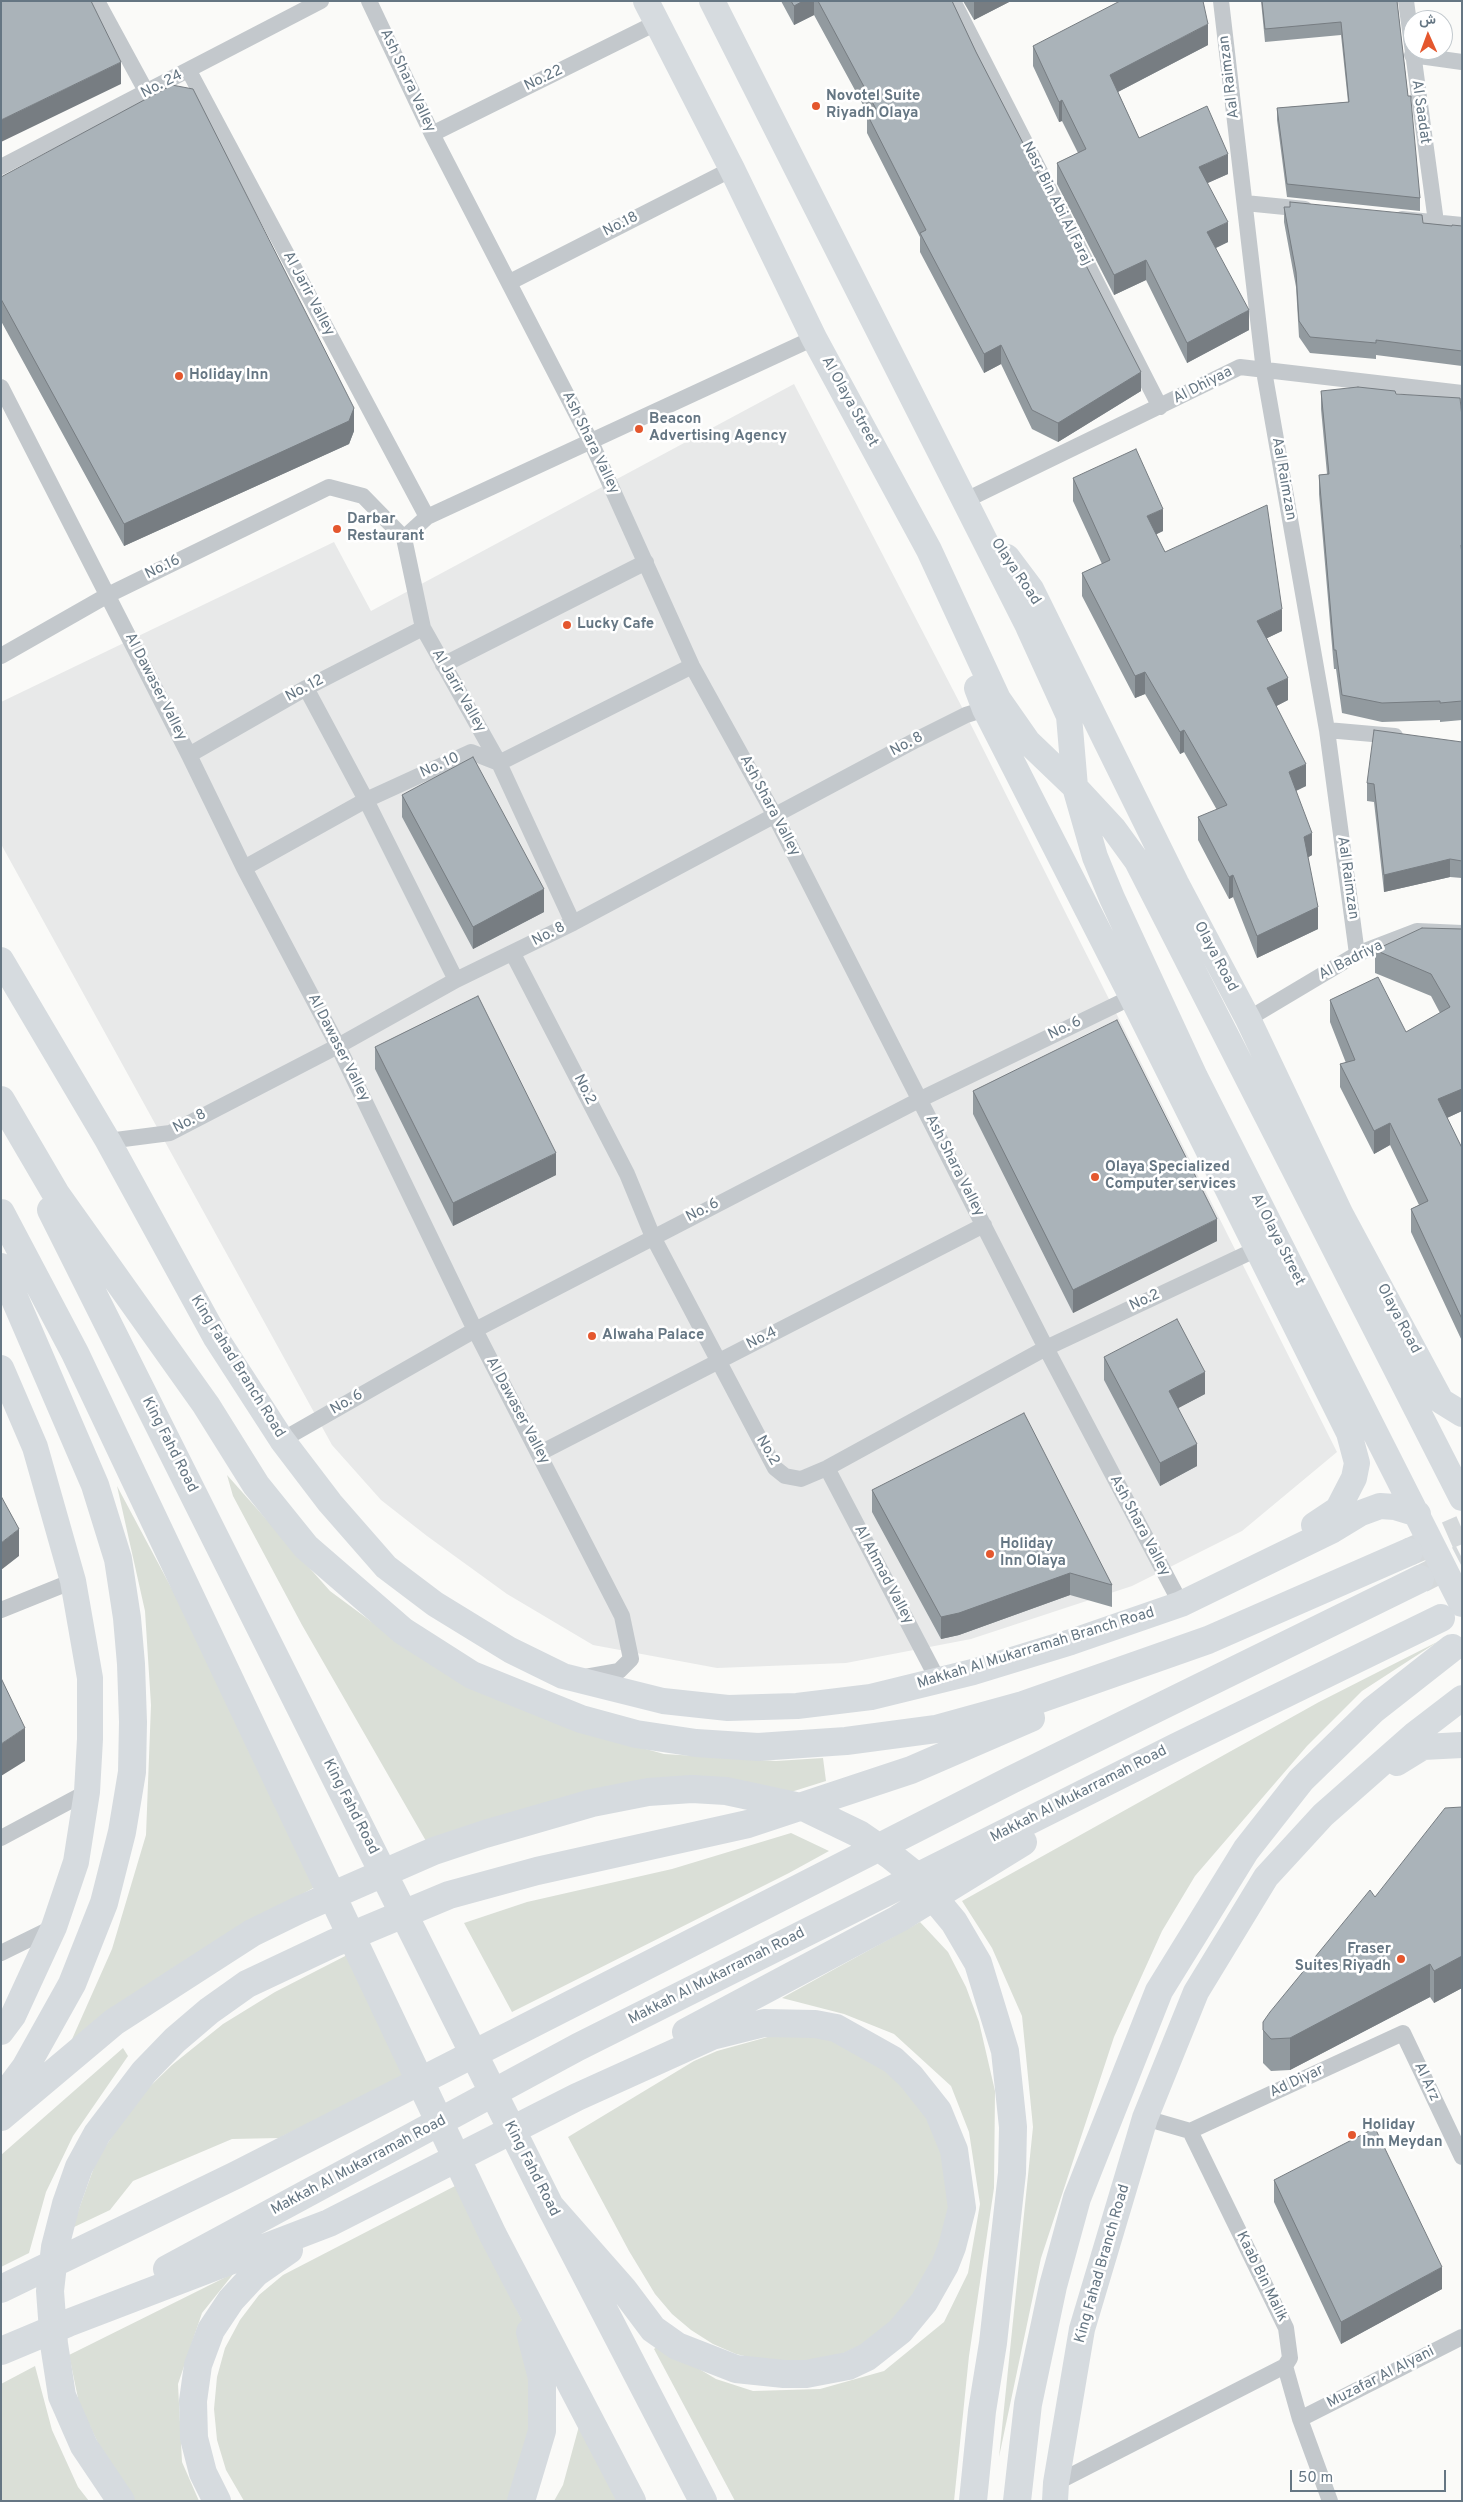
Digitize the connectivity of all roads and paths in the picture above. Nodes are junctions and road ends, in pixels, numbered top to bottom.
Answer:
1 (97, 1) edge
2 (321, 1) edge
3 (370, 1) edge
4 (712, 1) edge
5 (953, 1) edge
6 (1221, 1) edge
7 (651, 12) edge
8 (1413, 60) edge
9 (1448, 60) edge
10 (1462, 62) edge
11 (189, 71) junction
12 (147, 93) junction
13 (432, 134) junction
14 (1, 167) edge
15 (732, 169) junction
16 (1245, 203) junction
17 (1322, 211) edge
18 (1389, 217) edge
19 (1436, 222) junction
20 (1462, 226) edge
21 (510, 282) junction
22 (814, 338) junction
23 (1264, 371) junction
24 (1, 387) edge
25 (1462, 393) edge
26 (1160, 408) junction
27 (591, 442) junction
28 (964, 501) junction
29 (427, 517) junction
30 (404, 538) junction
31 (929, 550) junction
32 (646, 562) junction
33 (108, 595) junction
34 (423, 628) junction
35 (1, 656) edge
36 (443, 664) junction
37 (692, 666) junction
38 (306, 688) junction
39 (985, 709) junction
40 (1327, 730) junction
41 (1414, 738) edge
42 (189, 754) junction
43 (499, 764) junction
44 (1075, 787) junction
45 (366, 800) junction
46 (775, 816) junction
47 (244, 868) junction
48 (573, 923) junction
49 (1462, 933) edge
50 (513, 954) junction
51 (1357, 954) junction
52 (1, 960) edge
53 (456, 980) junction
54 (1132, 997) junction
55 (1248, 1019) junction
56 (338, 1046) junction
57 (921, 1099) junction
58 (1, 1100) edge
59 (1, 1111) edge
60 (108, 1141) junction
61 (1, 1213) edge
62 (984, 1225) junction
63 (653, 1237) junction
64 (1258, 1248) junction
65 (1, 1267) edge
66 (475, 1330) junction
67 (1046, 1348) junction
68 (718, 1361) junction
69 (1, 1368) edge
70 (1462, 1414) edge
71 (282, 1440) junction
72 (540, 1453) junction
73 (827, 1468) junction
74 (1460, 1488) edge
75 (1418, 1514) junction
76 (1409, 1552) tunnel mouth
77 (1246, 1572) junction
78 (1420, 1579) tunnel mouth
79 (73, 1581) junction
80 (1180, 1604) junction
81 (1, 1610) edge
82 (1451, 1611) edge
83 (1208, 1640) junction
84 (1452, 1648) dead end
85 (574, 1679) junction
86 (939, 1682) junction
87 (1462, 1698) edge
88 (1462, 1745) edge
89 (1176, 1747) junction
90 (86, 1792) junction
91 (1323, 1815) junction
92 (1, 1838) edge
93 (54, 1927) junction
94 (1, 1953) edge
95 (1, 2032) edge
96 (1403, 2033) joint
97 (577, 2097) junction
98 (1, 2100) edge
99 (1, 2117) edge
100 (1145, 2118) junction
101 (1190, 2132) junction
102 (1462, 2157) edge
103 (550, 2206) junction
104 (329, 2223) junction
105 (493, 2235) junction
106 (1, 2289) edge
107 (68, 2323) junction
108 (1462, 2337) edge
109 (1, 2351) edge
110 (1285, 2366) junction
111 (1300, 2419) junction
112 (1058, 2495) edge
113 (121, 2501) edge
114 (216, 2501) edge
115 (521, 2501) edge
116 (632, 2501) edge
117 (703, 2501) edge
118 (973, 2501) edge
119 (1017, 2501) edge
120 (1330, 2501) edge

1 - 12 street
2 - 11 street, No. 24
3 - 13 street, Ash Shara Valley
4 - 28 main road, Al Olaya Street
5 - 26 street, Nasr Bin Abi Al Faraj
6 - 16 street, Aal Raimzan
7 - 13 street, No.22
7 - 15 main road, Al Olaya Street
8 - 19 street, Al Saadat
9 - 10 street
11 - 12 street, No. 24
11 - 29 street, Al Jarir Valley
12 - 14 street, No. 24
13 - 21 street, Ash Shara Valley
15 - 21 street, No.18
15 - 22 main road, Al Olaya Street
16 - 17 street
16 - 23 street, Aal Raimzan
18 - 19 street
19 - 20 street
21 - 27 street, Ash Shara Valley
22 - 27 street
22 - 31 main road, Al Olaya Street
23 - 25 street, Al Dhiyaa
23 - 26 street, Al Dhiyaa
23 - 40 street, Aal Raimzan
24 - 33 street, Al Dawaser Valley
26 - 28 street, Al Dhiyaa
27 - 29 street
27 - 32 street, Ash Shara Valley
28 - 44 main road, Al Olaya Street
28 - 55 main road, Olaya Road
29 - 30 street
30 - 33 street, No.16
30 - 34 street, Al Jarir Valley
31 - 39 main road
31 - 44 main road, Al Olaya Street
32 - 36 street
32 - 37 street, Ash Shara Valley
33 - 35 street, No.16
33 - 42 street, Al Dawaser Valley
34 - 36 street, Al Jarir Valley
34 - 38 street, No. 12
36 - 43 street, Al Jarir Valley
37 - 43 street
37 - 46 street, Ash Shara Valley
38 - 42 street, No. 12
38 - 45 street
39 - 46 street, No. 8
39 - 54 main road
40 - 41 street
40 - 51 street, Aal Raimzan
42 - 47 street, Al Dawaser Valley
43 - 45 street, No. 10
43 - 48 street, Al Jarir Valley
44 - 74 main road, Al Olaya Street
44 - 75 main road, Al Olaya Street
45 - 47 street, No. 10
45 - 53 street
46 - 48 street, No. 8
46 - 57 street, Ash Shara Valley
47 - 56 street, Al Dawaser Valley
48 - 50 street, No. 8
49 - 51 street, Al Badriya
50 - 53 street, No. 8
50 - 63 street, No.2
51 - 55 street, Al Badriya
52 - 60 main road, King Fahad Branch Road
53 - 56 street, No. 8
54 - 57 street, No. 6
54 - 64 main road
55 - 70 main road, Olaya Road
56 - 60 street, No. 8
56 - 66 street, Al Dawaser Valley
57 - 62 street, Ash Shara Valley
57 - 63 street, No. 6
58 - 83 highway
59 - 103 highway, King Fahd Road
60 - 71 main road, King Fahad Branch Road
61 - 105 highway
62 - 67 street, Ash Shara Valley
62 - 68 street, No.4
63 - 66 street, No. 6
63 - 68 street, No.2
64 - 67 street, No.2
64 - 77 main road
65 - 98 highway
66 - 71 street, No. 6
66 - 72 street, Al Dawaser Valley
67 - 73 street, No.2
67 - 80 street, Ash Shara Valley
68 - 72 street, No.4
68 - 73 street, No.2
69 - 79 main road
71 - 85 main road, King Fahad Branch Road
72 - 85 street, Al Dawaser Valley
73 - 86 street, Al Ahmad Valley
75 - 77 main road, Makkah Al Mukarramah Branch Road
75 - 82 main road, Al Olaya Street
76 - 83 highway
77 - 80 main road, Makkah Al Mukarramah Branch Road
78 - 106 highway
79 - 81 street
79 - 90 main road
80 - 86 main road, Makkah Al Mukarramah Branch Road
82 - 89 highway, Makkah Al Mukarramah Road
83 - 113 highway
84 - 119 highway
85 - 86 main road, Makkah Al Mukarramah Branch Road
87 - 91 main road
88 - 91 main road
89 - 97 highway
89 - 107 highway, Makkah Al Mukarramah Road
90 - 92 street
90 - 93 main road
91 - 100 main road
93 - 94 street
93 - 95 main road
96 - 101 street, Ad Diyar
96 - 102 street, Al Arz
97 - 103 highway
97 - 104 highway
99 - 118 highway
100 - 101 street
100 - 112 main road, King Fahad Branch Road
101 - 110 street, Kaab Bin Malik
103 - 117 highway, King Fahd Road
104 - 107 highway
104 - 114 highway
105 - 115 highway
105 - 116 highway
107 - 109 highway, Makkah Al Mukarramah Road
108 - 111 street, Muzafar Al Alyani
110 - 111 street, Kaab Bin Malik
110 - 112 street
111 - 120 street, Kaab Bin Malik

